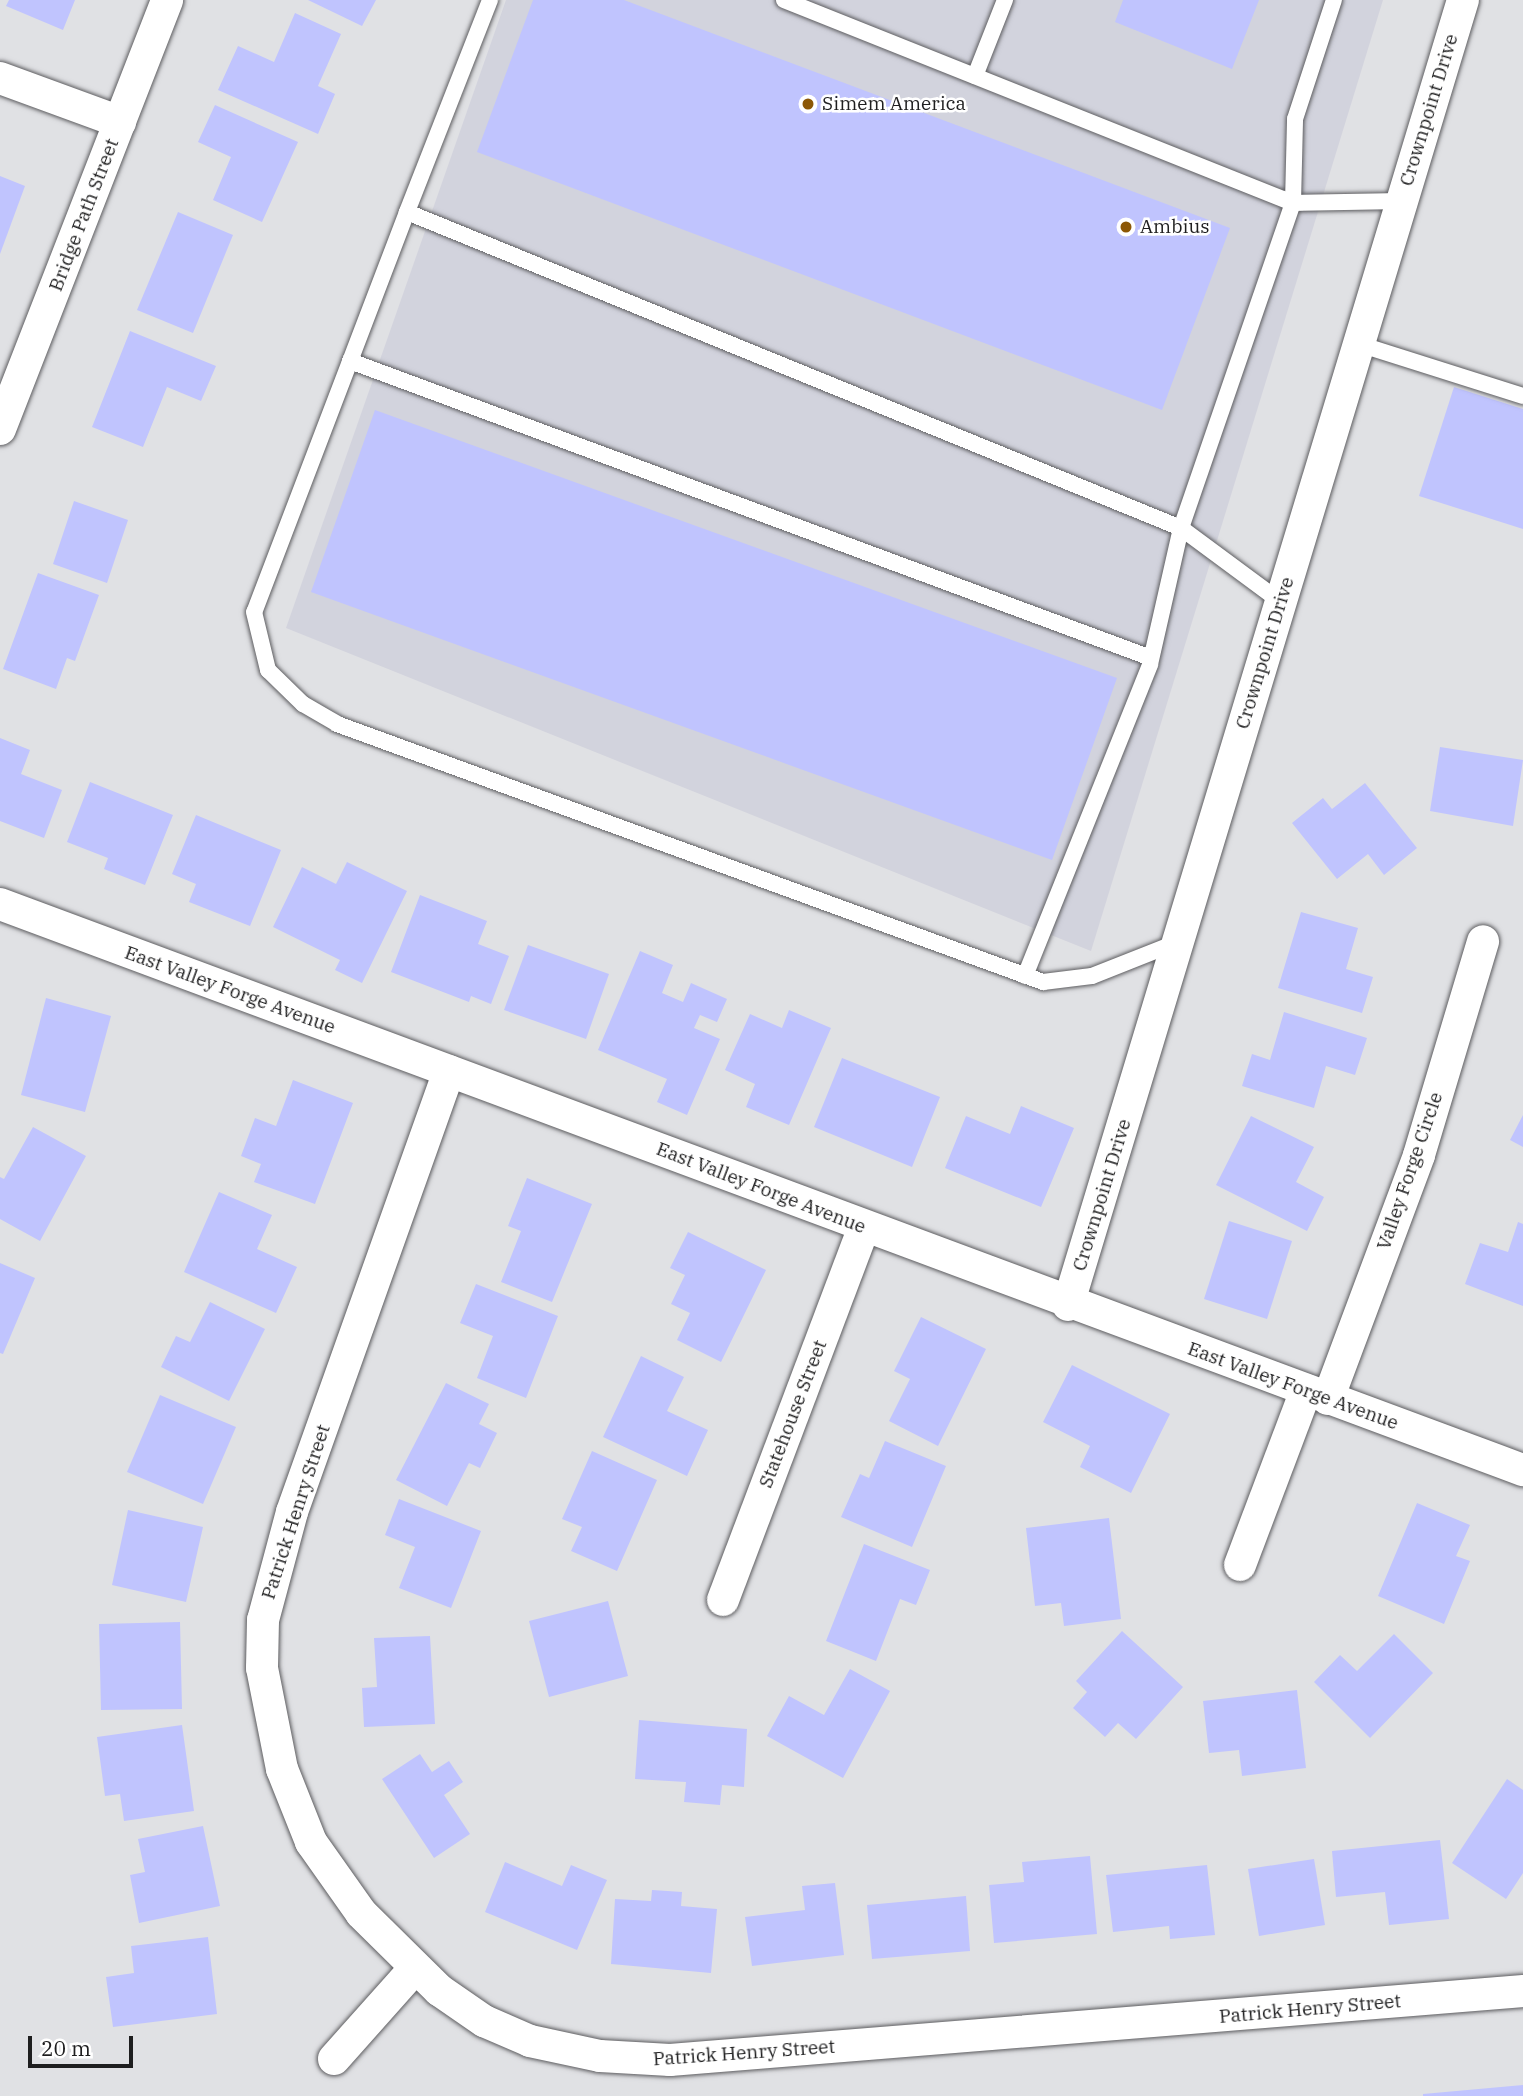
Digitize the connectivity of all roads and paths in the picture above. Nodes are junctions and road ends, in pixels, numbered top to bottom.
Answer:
1 (167, 0) edge
2 (490, 0) edge
3 (784, 0) edge
4 (1005, 0) edge
5 (1334, 0) edge
6 (1462, 0) edge
7 (975, 76) junction
8 (0, 78) edge
9 (120, 122) junction
10 (1402, 201) junction
11 (1293, 203) junction
12 (407, 212) junction
13 (1359, 344) junction
14 (350, 361) junction
15 (1523, 396) edge
16 (0, 429) edge
17 (1181, 528) junction
18 (1281, 602) junction
19 (1152, 658) junction
20 (0, 904) edge
21 (1483, 941) dead end
22 (1178, 942) junction
23 (1025, 976) junction
24 (449, 1071) junction
25 (864, 1227) junction
26 (1068, 1305) junction
27 (1317, 1394) junction
28 (1523, 1470) edge
29 (1240, 1565) dead end
30 (723, 1600) dead end
31 (415, 1968) junction
32 (1523, 1991) edge
33 (334, 2059) dead end

1 - 9 street, Bridge Path Street
2 - 12 lane
3 - 7 lane
4 - 7 lane
5 - 11 lane
6 - 10 street, Crownpoint Drive
7 - 11 lane
8 - 9 street
9 - 16 street, Bridge Path Street
10 - 11 lane
10 - 13 street, Crownpoint Drive
11 - 17 lane
12 - 14 lane
12 - 17 lane
13 - 15 lane
13 - 18 street, Crownpoint Drive
14 - 19 lane
14 - 23 lane
17 - 18 lane
17 - 19 lane
18 - 22 street, Crownpoint Drive
19 - 23 lane
20 - 24 street, East Valley Forge Avenue
21 - 27 street, Valley Forge Circle
22 - 23 lane
22 - 26 street, Crownpoint Drive
24 - 25 street, East Valley Forge Avenue
24 - 31 street, Patrick Henry Street
25 - 26 street, East Valley Forge Avenue
25 - 30 street, Statehouse Street
26 - 27 street, East Valley Forge Avenue
27 - 28 street, East Valley Forge Avenue
27 - 29 street, Valley Forge Circle
31 - 32 street, Patrick Henry Street
31 - 33 street

